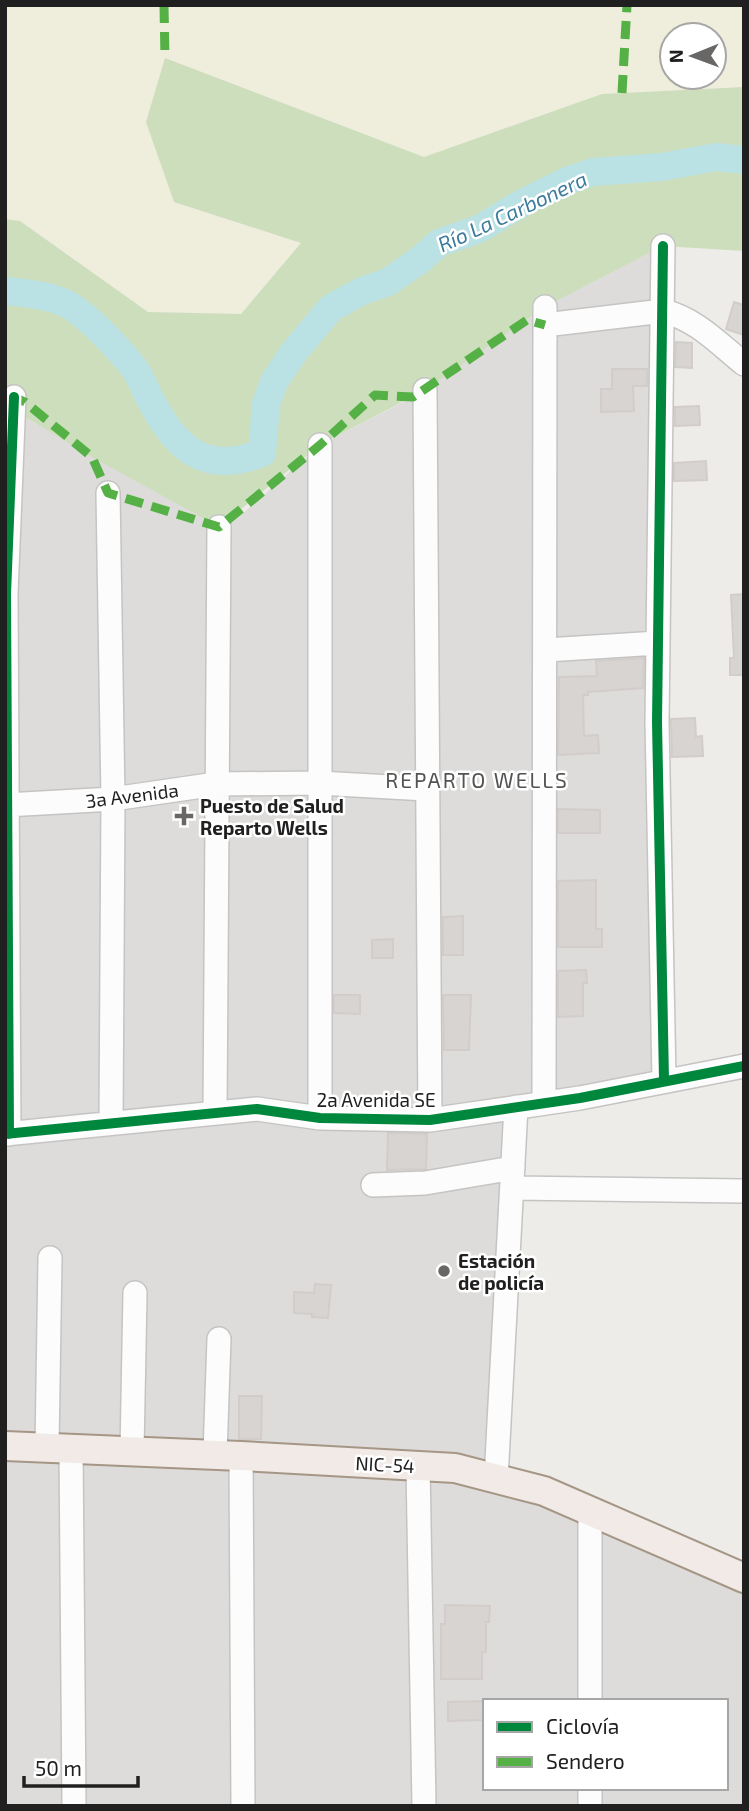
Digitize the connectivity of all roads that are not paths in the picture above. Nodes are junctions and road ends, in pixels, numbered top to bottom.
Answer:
1 (663, 246) dead end
2 (663, 311) junction
3 (744, 364) edge
4 (425, 390) dead end
5 (14, 397) dead end
6 (320, 445) dead end
7 (108, 492) dead end
8 (219, 527) dead end
9 (658, 643) junction
10 (546, 650) junction
11 (319, 783) junction
12 (216, 784) junction
13 (426, 789) junction
14 (113, 799) junction
15 (6, 805) edge
16 (744, 1066) edge
17 (664, 1080) junction
18 (544, 1103) junction
19 (516, 1107) junction
20 (215, 1113) junction
21 (320, 1118) junction
22 (430, 1119) junction
23 (111, 1123) junction
24 (7, 1134) edge
25 (512, 1178) junction
26 (373, 1185) dead end
27 (744, 1191) edge
28 (50, 1258) dead end
29 (135, 1293) dead end
30 (219, 1339) dead end
31 (5, 1446) edge
32 (59, 1448) junction
33 (132, 1451) junction
34 (228, 1455) junction
35 (418, 1466) junction
36 (496, 1479) junction
37 (590, 1511) junction
38 (744, 1578) edge
39 (590, 1699) edge
40 (74, 1806) edge
41 (243, 1806) edge
42 (424, 1806) edge

1 - 2 street
2 - 3 street
2 - 9 street
2 - 10 street
4 - 13 street
5 - 15 street
6 - 11 street
7 - 14 street
8 - 12 street
9 - 10 street
9 - 17 street
10 - 18 street
11 - 12 street, 3a Avenida
11 - 13 street, 3a Avenida
11 - 21 street
12 - 14 street, 3a Avenida
12 - 20 street
13 - 22 street
14 - 15 street, 3a Avenida
14 - 23 street
15 - 24 street
16 - 17 street, 2a Avenida SE
17 - 18 street, 2a Avenida SE
18 - 19 street, 2a Avenida SE
19 - 22 street, 2a Avenida SE
19 - 25 street
20 - 21 street, 2a Avenida SE
20 - 23 street, 2a Avenida SE
21 - 22 street, 2a Avenida SE
23 - 24 street, 2a Avenida SE
25 - 26 street
25 - 27 street
25 - 36 street
28 - 32 street
29 - 33 street
30 - 34 street
31 - 32 main road, NIC-54 / NIC-54
32 - 33 main road, NIC-54 / NIC-54
32 - 40 street
33 - 34 main road, NIC-54 / NIC-54
34 - 35 main road, NIC-54 / NIC-54
34 - 41 street
35 - 36 main road, NIC-54 / NIC-54
35 - 42 street
36 - 37 main road, NIC-54 / NIC-54
37 - 38 main road, NIC-54 / NIC-54
37 - 39 street

